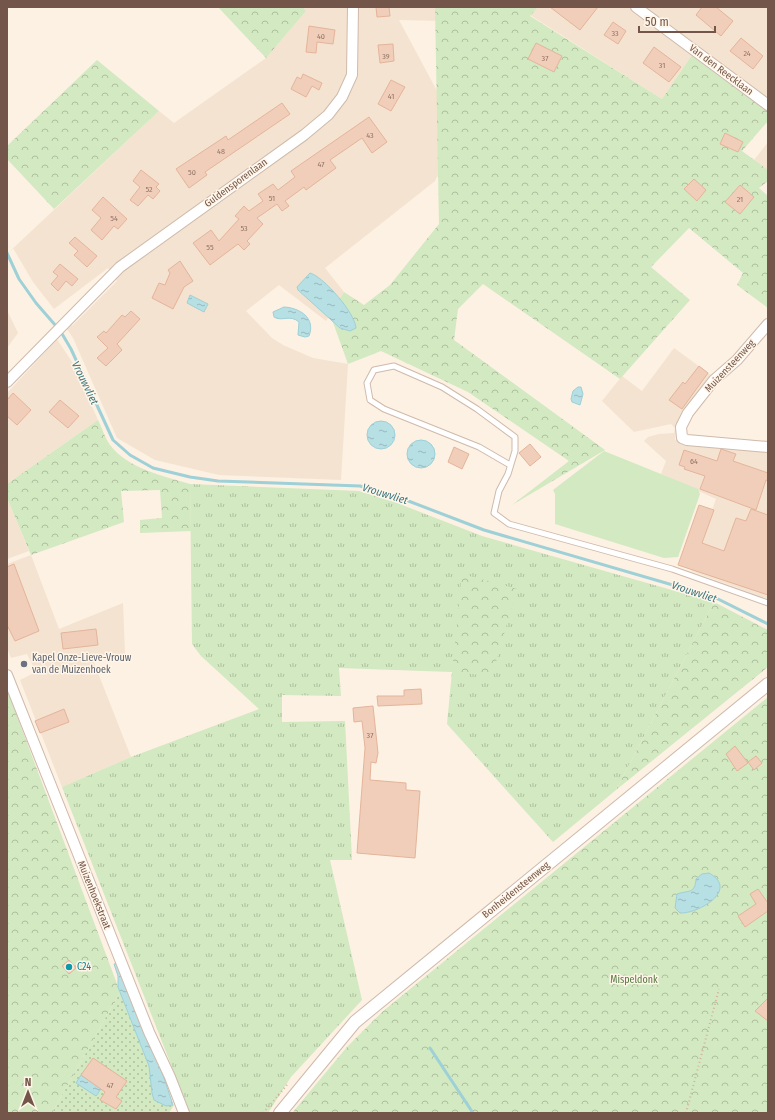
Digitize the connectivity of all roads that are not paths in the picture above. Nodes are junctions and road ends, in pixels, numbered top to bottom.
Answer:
1 (353, 7) edge
2 (636, 7) edge
3 (768, 105) edge
4 (768, 324) edge
5 (7, 382) edge
6 (768, 447) edge
7 (510, 465) junction
8 (768, 603) edge
9 (7, 675) edge
10 (768, 684) edge
11 (184, 1113) edge
12 (280, 1113) edge

1 - 5 street, Guldensporenlaan
2 - 3 street, Van den Reecklaan
4 - 6 street, Muizensteenweg
7 - 7 lane
7 - 8 lane
9 - 11 street, Muizenhoekstraat
10 - 12 street, Bonheidensteenweg

